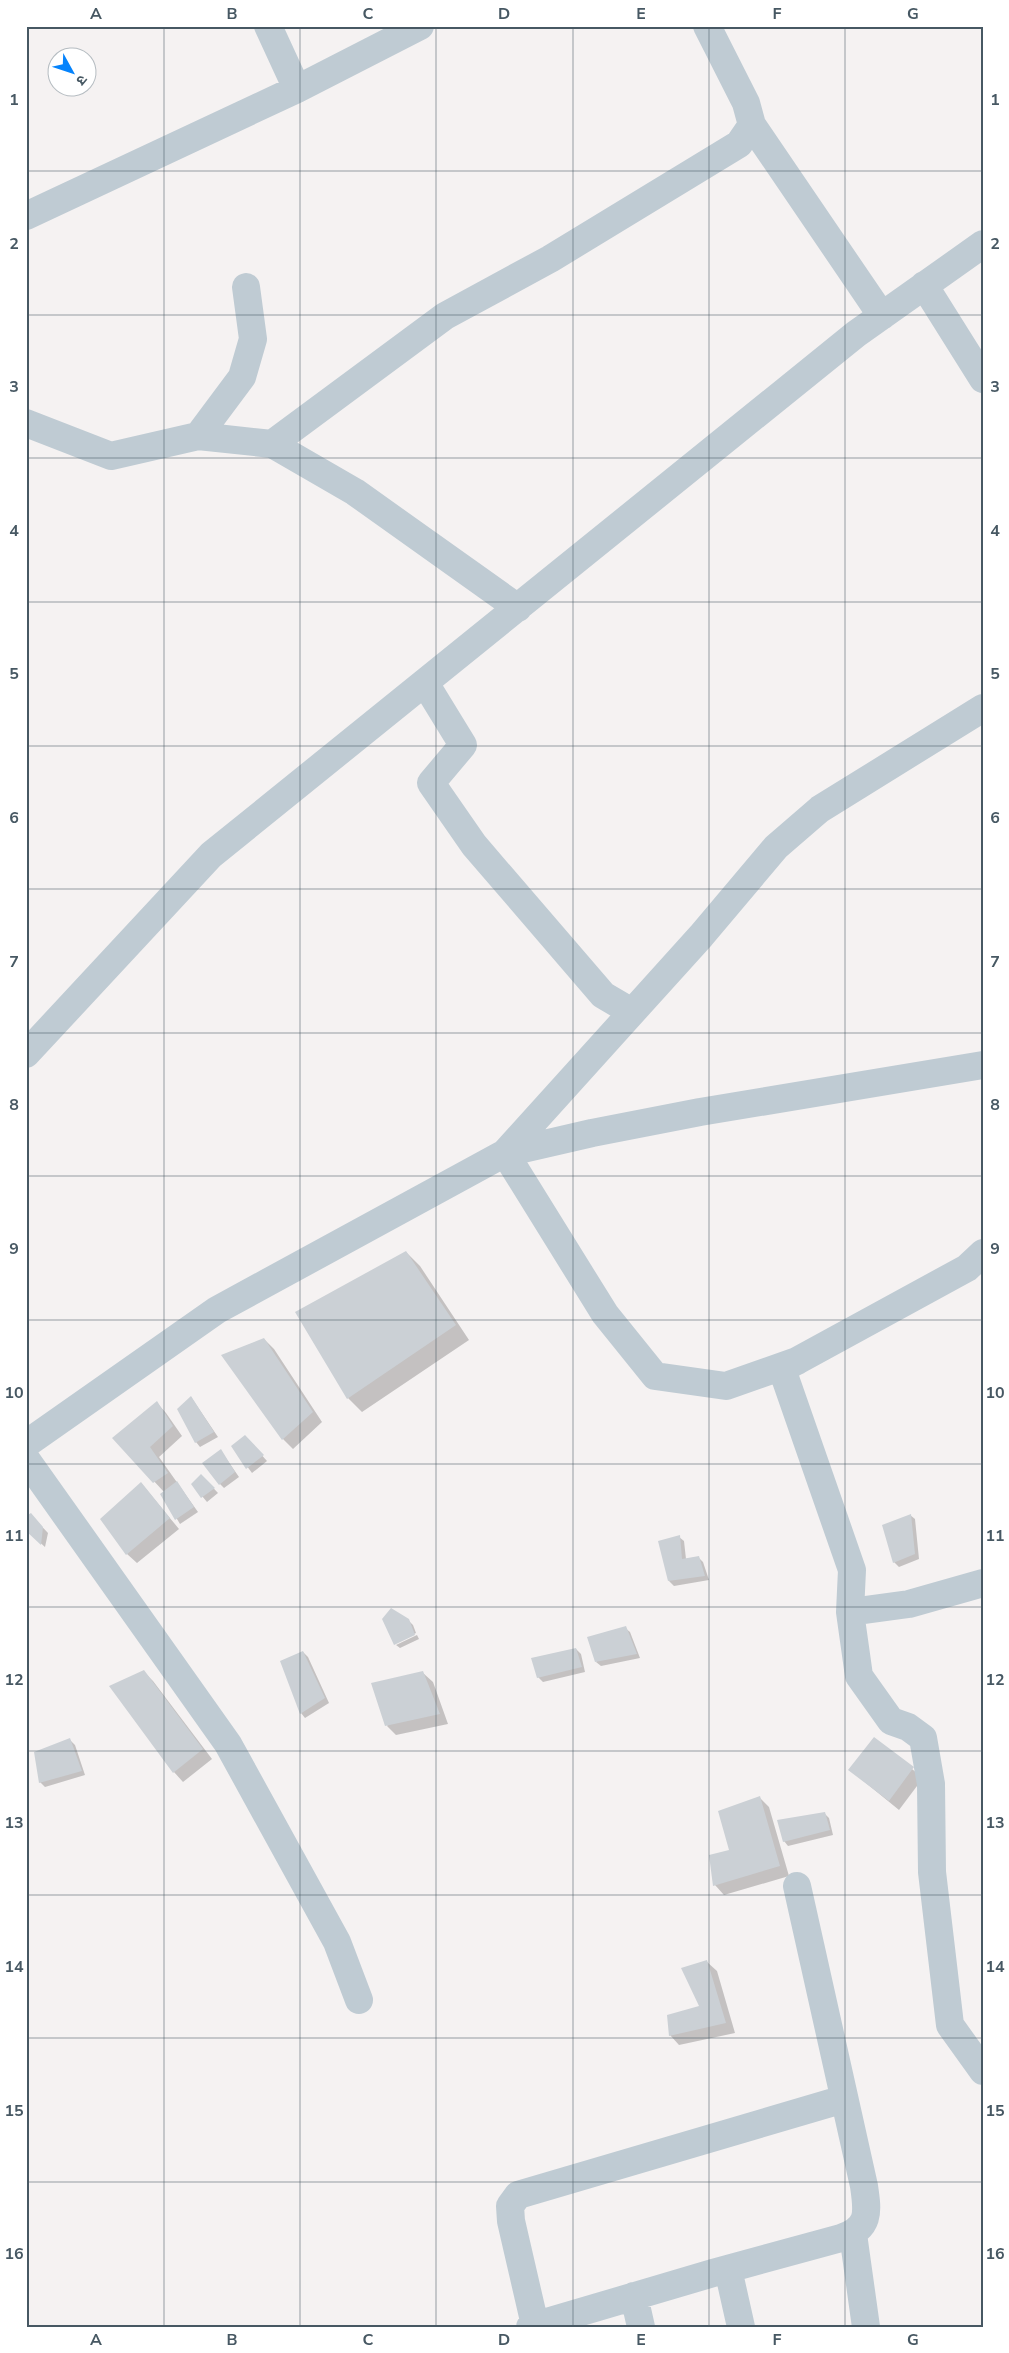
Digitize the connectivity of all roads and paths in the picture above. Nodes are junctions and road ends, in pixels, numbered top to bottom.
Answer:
1 (268, 26) edge
2 (420, 26) edge
3 (707, 26) edge
4 (297, 89) junction
5 (752, 125) junction
6 (26, 216) edge
7 (983, 244) edge
8 (924, 286) junction
9 (246, 287) dead end
10 (882, 316) junction
11 (983, 379) edge
12 (26, 423) edge
13 (198, 436) junction
14 (272, 444) junction
15 (518, 608) junction
16 (425, 683) junction
17 (983, 708) edge
18 (632, 1012) junction
19 (26, 1054) edge
20 (983, 1065) edge
21 (505, 1153) junction
22 (983, 1253) edge
23 (797, 1361) junction
24 (26, 1444) edge
25 (26, 1459) edge
26 (983, 1583) edge
27 (850, 1612) junction
28 (797, 1886) dead end
29 (359, 2000) dead end
30 (983, 2072) edge
31 (844, 2099) junction
32 (853, 2234) junction
33 (728, 2269) junction
34 (634, 2296) junction
35 (533, 2326) edge
36 (641, 2327) edge
37 (741, 2327) edge
38 (866, 2327) edge

1 - 4 street
2 - 4 street
3 - 5 street
4 - 6 street
5 - 10 street
5 - 14 street
7 - 8 street
8 - 10 street
8 - 11 street
9 - 13 street
10 - 15 street
12 - 13 street
13 - 14 street
14 - 15 street
15 - 16 street
16 - 18 street
16 - 19 street
17 - 18 street
18 - 21 street
20 - 21 street
21 - 23 street
21 - 24 street
22 - 23 street
23 - 27 street
25 - 29 street
26 - 27 street
27 - 30 street
28 - 31 street
31 - 32 street
31 - 35 street
32 - 33 street
32 - 38 street
33 - 34 street
33 - 37 street
34 - 35 street
34 - 36 street

